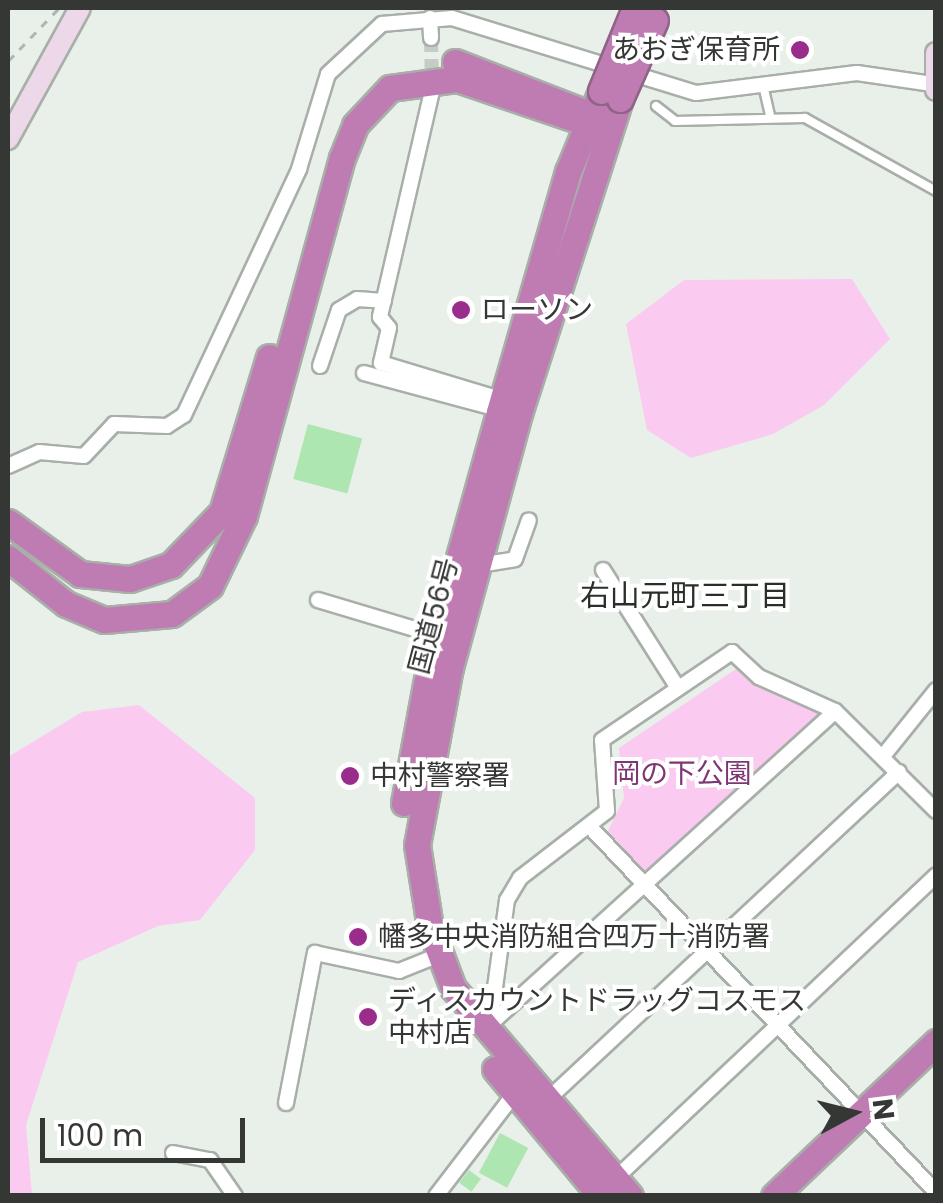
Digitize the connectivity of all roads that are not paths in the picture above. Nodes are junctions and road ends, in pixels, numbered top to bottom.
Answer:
1 (80, 8) edge
2 (650, 12) edge
3 (430, 18) junction
4 (430, 38) tunnel mouth
5 (936, 53) edge
6 (763, 85) junction
7 (934, 87) edge
8 (432, 92) tunnel mouth
9 (656, 106) dead end
10 (602, 111) junction
11 (770, 115) junction
12 (8, 139) edge
13 (936, 191) edge
14 (384, 301) junction
15 (320, 366) dead end
16 (364, 373) dead end
17 (507, 407) junction
18 (8, 466) edge
19 (529, 520) dead end
20 (17, 531) edge
21 (10, 561) edge
22 (479, 565) junction
23 (603, 570) dead end
24 (318, 600) dead end
25 (448, 639) junction
26 (678, 688) junction
27 (936, 690) edge
28 (835, 711) junction
29 (884, 755) junction
30 (900, 772) junction
31 (936, 811) edge
32 (592, 829) junction
33 (936, 875) edge
34 (644, 884) junction
35 (710, 956) junction
36 (432, 957) junction
37 (776, 1026) junction
38 (486, 1028) junction
39 (936, 1042) edge
40 (535, 1101) junction
41 (286, 1103) dead end
42 (861, 1115) junction
43 (173, 1153) dead end
44 (615, 1190) edge
45 (936, 1192) edge
46 (235, 1196) edge
47 (436, 1196) edge
48 (774, 1196) edge

1 - 12 main road
2 - 10 highway, 国道56号, bridge
3 - 4 street
3 - 6 street
3 - 18 street
5 - 7 main road
6 - 7 street
6 - 11 lane
8 - 14 street
9 - 11 lane
10 - 17 highway, 国道56号
10 - 20 highway
10 - 21 highway
11 - 13 lane
14 - 15 street
14 - 17 street
16 - 17 street
17 - 22 highway, 国道56号
17 - 25 highway, 国道56号
19 - 22 street
22 - 25 highway, 国道56号
23 - 26 street
24 - 25 street
25 - 36 highway, 国道56号
26 - 28 street
26 - 32 street
27 - 29 street
28 - 29 street
28 - 34 street
29 - 30 street
30 - 31 street
30 - 35 street
32 - 34 street
32 - 38 street
33 - 37 street
34 - 35 street
34 - 38 street
35 - 37 street
35 - 40 street
36 - 38 highway, 国道56号
36 - 40 highway, 国道56号
36 - 41 street
37 - 42 street
37 - 44 street
38 - 40 highway, 国道56号
39 - 42 highway
40 - 44 highway, 国道56号
40 - 47 street
42 - 45 street
42 - 48 highway
43 - 46 street

